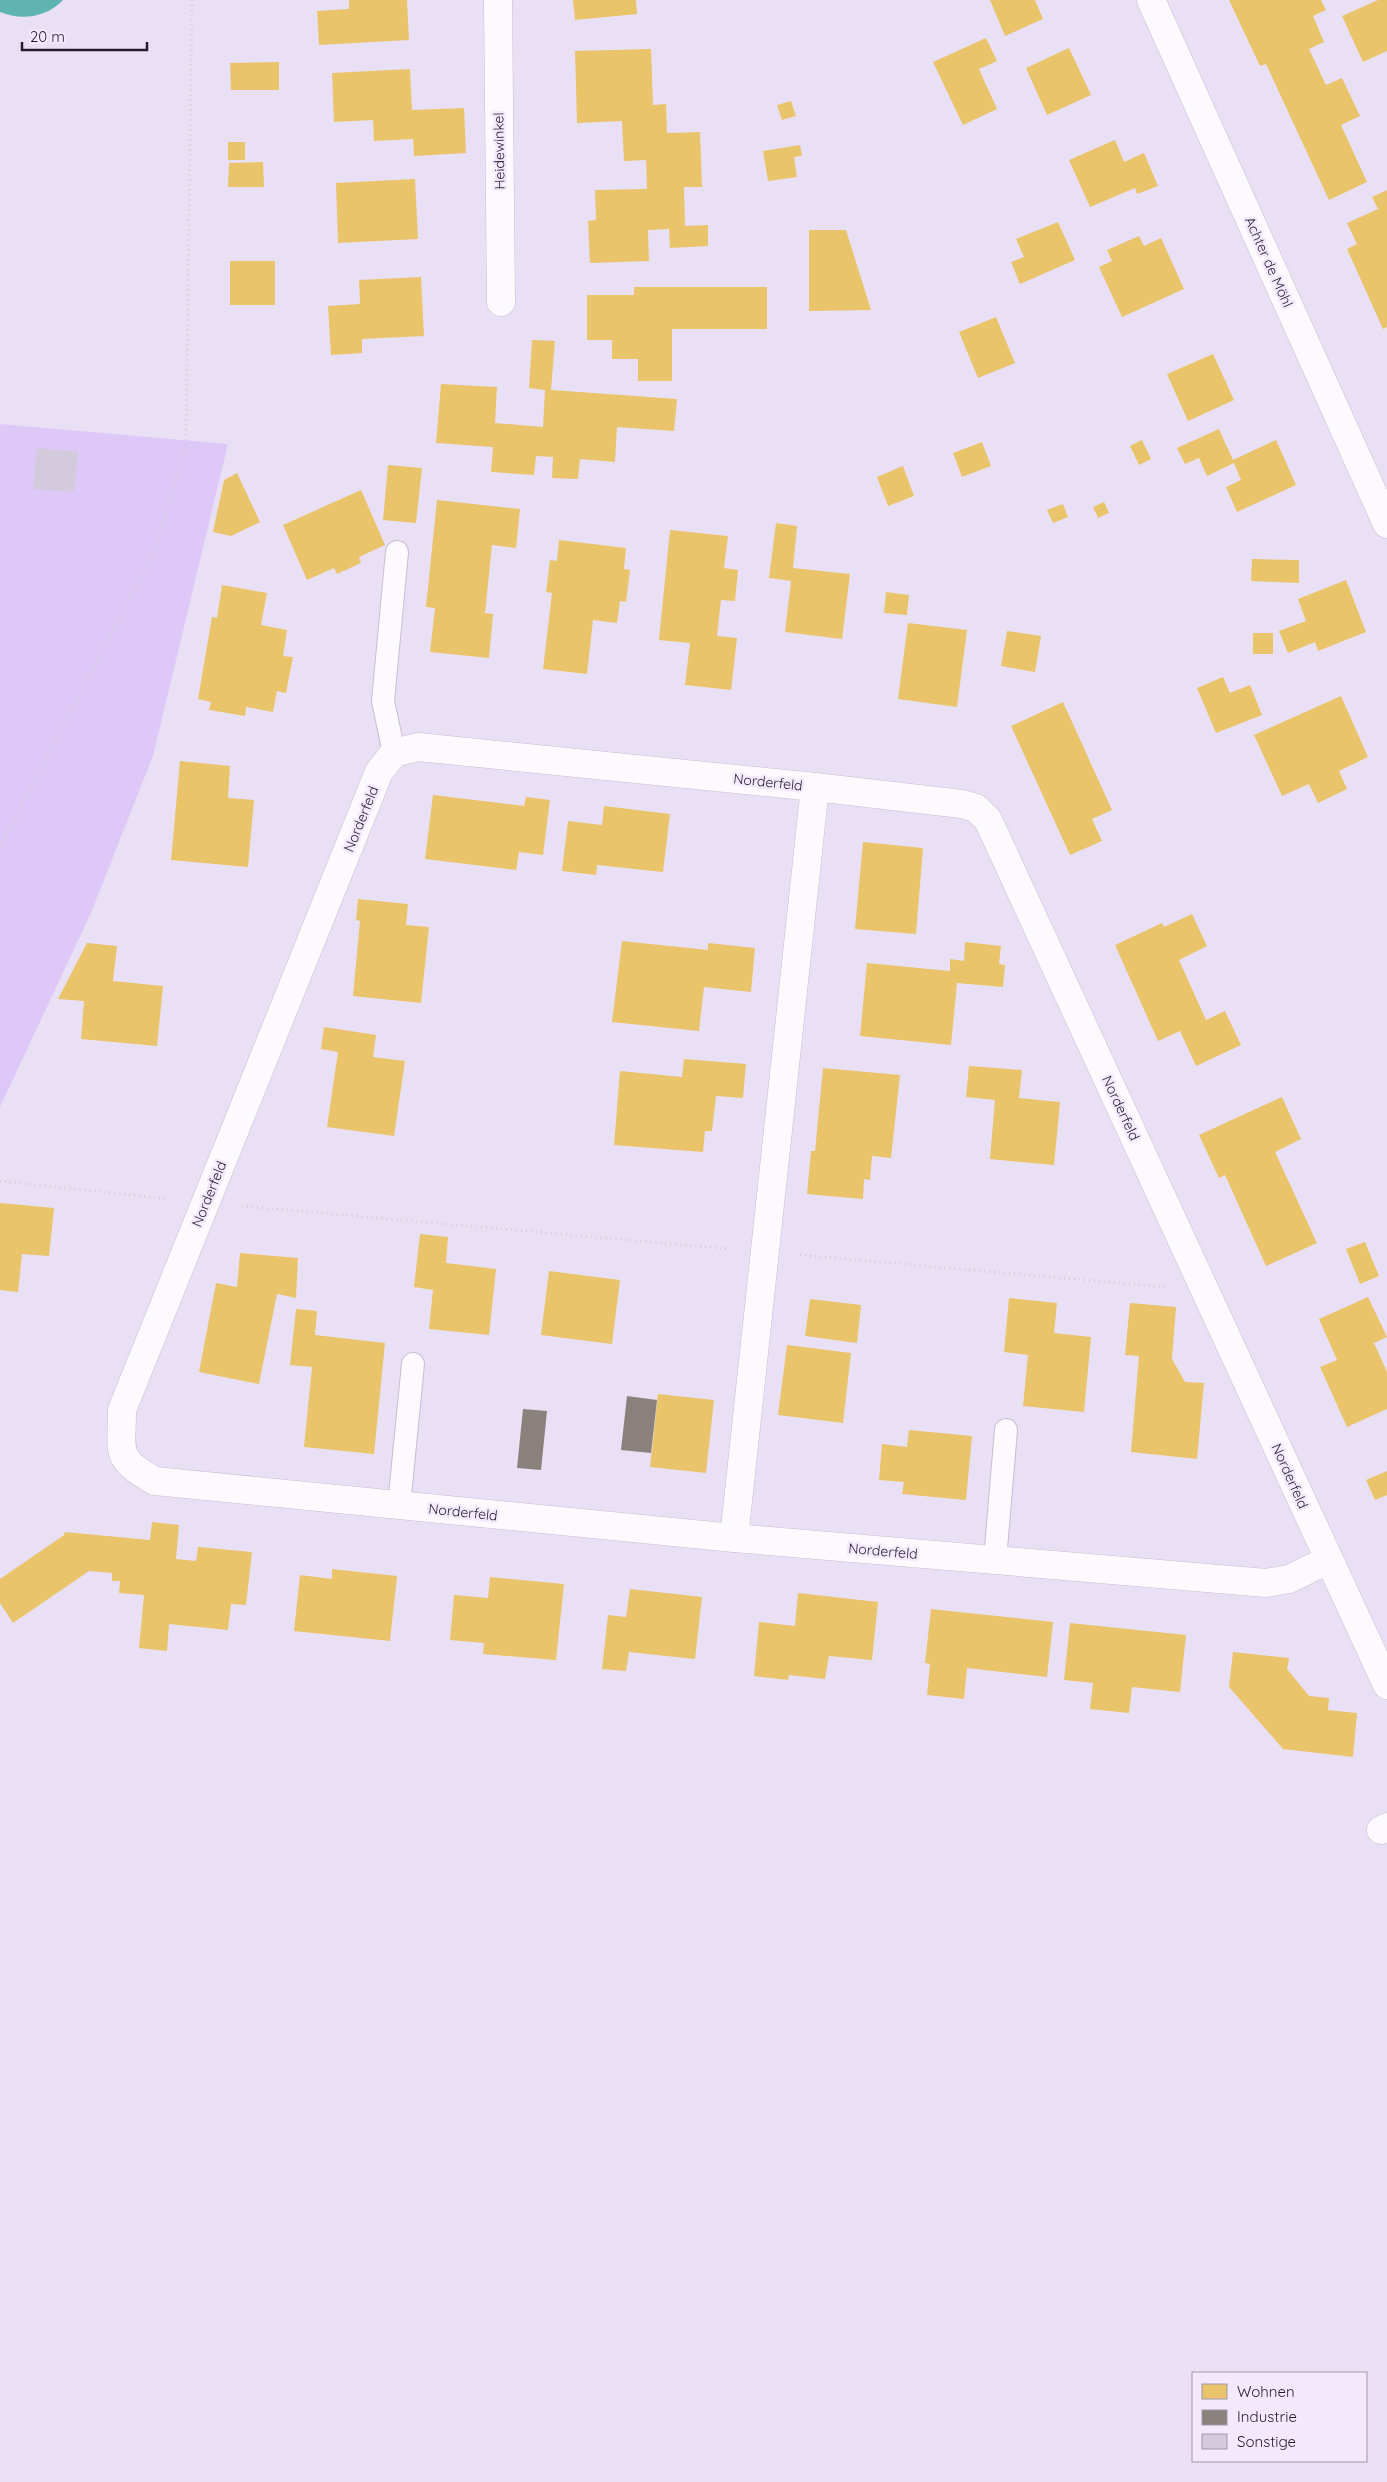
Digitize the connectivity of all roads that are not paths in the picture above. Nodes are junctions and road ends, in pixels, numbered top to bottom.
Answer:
1 (498, 0) edge
2 (1151, 0) edge
3 (500, 302) dead end
4 (1387, 524) edge
5 (397, 552) dead end
6 (394, 753) junction
7 (815, 787) junction
8 (412, 1364) dead end
9 (1006, 1430) dead end
10 (399, 1505) junction
11 (734, 1538) junction
12 (994, 1560) junction
13 (1328, 1560) junction
14 (1387, 1685) edge

1 - 3 street, Heidewinkel
2 - 4 street, Achter de Möhl
5 - 6 lane
6 - 7 street, Norderfeld
6 - 10 street, Norderfeld
7 - 11 street, Norderfeld
7 - 13 street, Norderfeld
8 - 10 lane
9 - 12 lane
10 - 11 street, Norderfeld
11 - 12 street, Norderfeld
12 - 13 street, Norderfeld
13 - 14 street, Norderfeld

